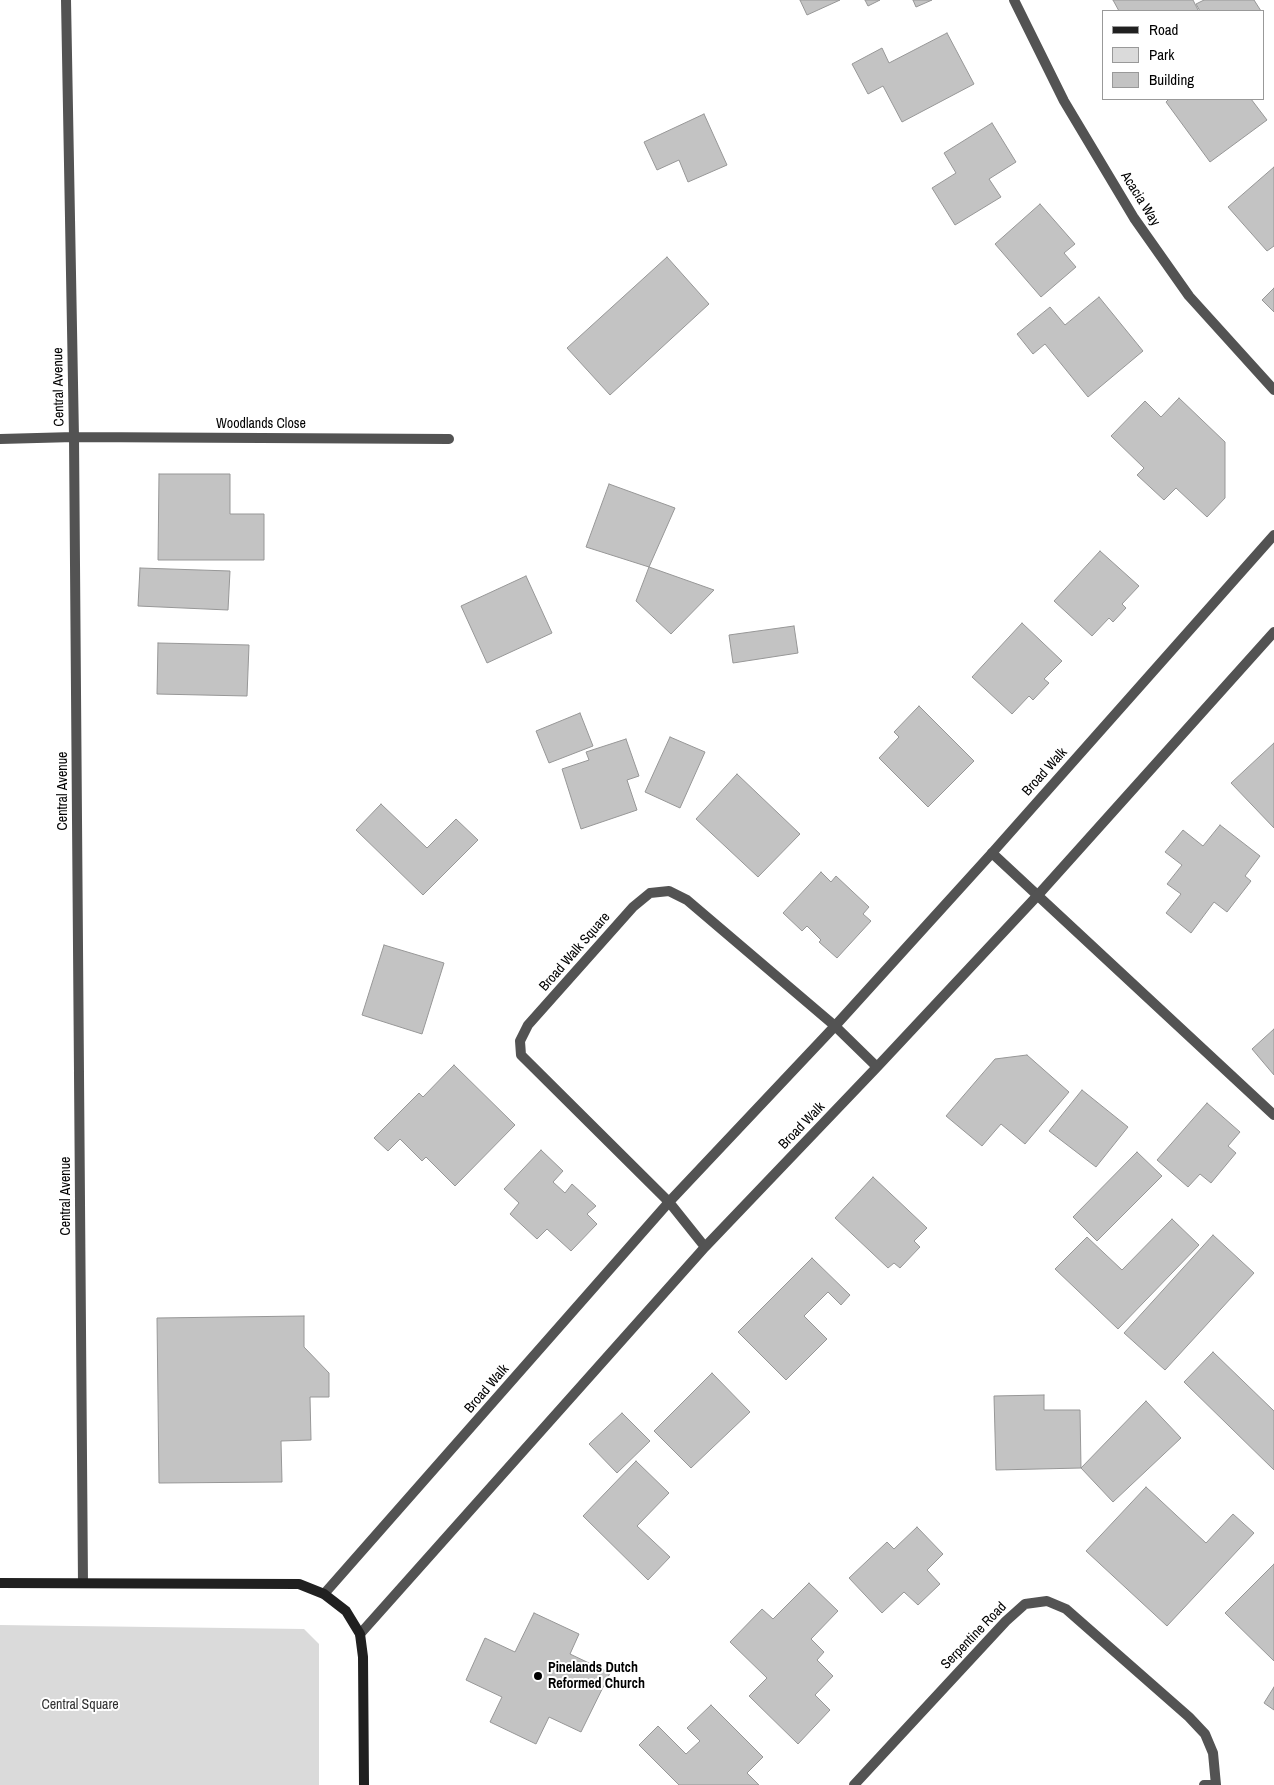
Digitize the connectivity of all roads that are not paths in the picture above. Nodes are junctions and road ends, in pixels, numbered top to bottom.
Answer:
1 (66, 0) edge
2 (1014, 0) edge
3 (1274, 390) edge
4 (74, 437) junction
5 (0, 438) edge
6 (449, 439) dead end
7 (1274, 535) edge
8 (1274, 632) edge
9 (992, 853) junction
10 (1038, 894) junction
11 (835, 1026) junction
12 (877, 1067) junction
13 (1274, 1115) edge
14 (670, 1202) junction
15 (705, 1248) junction
16 (0, 1582) edge
17 (82, 1583) junction
18 (324, 1594) junction
19 (360, 1634) junction
20 (364, 1785) edge
21 (854, 1785) edge
22 (1204, 1785) edge
23 (1216, 1785) edge

1 - 4 street, Central Avenue
2 - 3 street, Acacia Way
4 - 5 street, Woodlands Close
4 - 6 street, Woodlands Close
4 - 17 street, Central Avenue
7 - 9 street, Broad Walk
8 - 10 street, Broad Walk
9 - 10 street
9 - 11 street, Broad Walk
10 - 12 street, Broad Walk
10 - 13 street
11 - 12 street
11 - 14 street, Broad Walk
11 - 14 street, Broad Walk Square
12 - 15 street, Broad Walk
14 - 15 street
14 - 18 street, Broad Walk
15 - 19 street, Broad Walk
16 - 17 street
17 - 18 street
18 - 19 street
19 - 20 street
21 - 23 street, Serpentine Road
22 - 23 street, Serpentine Road

